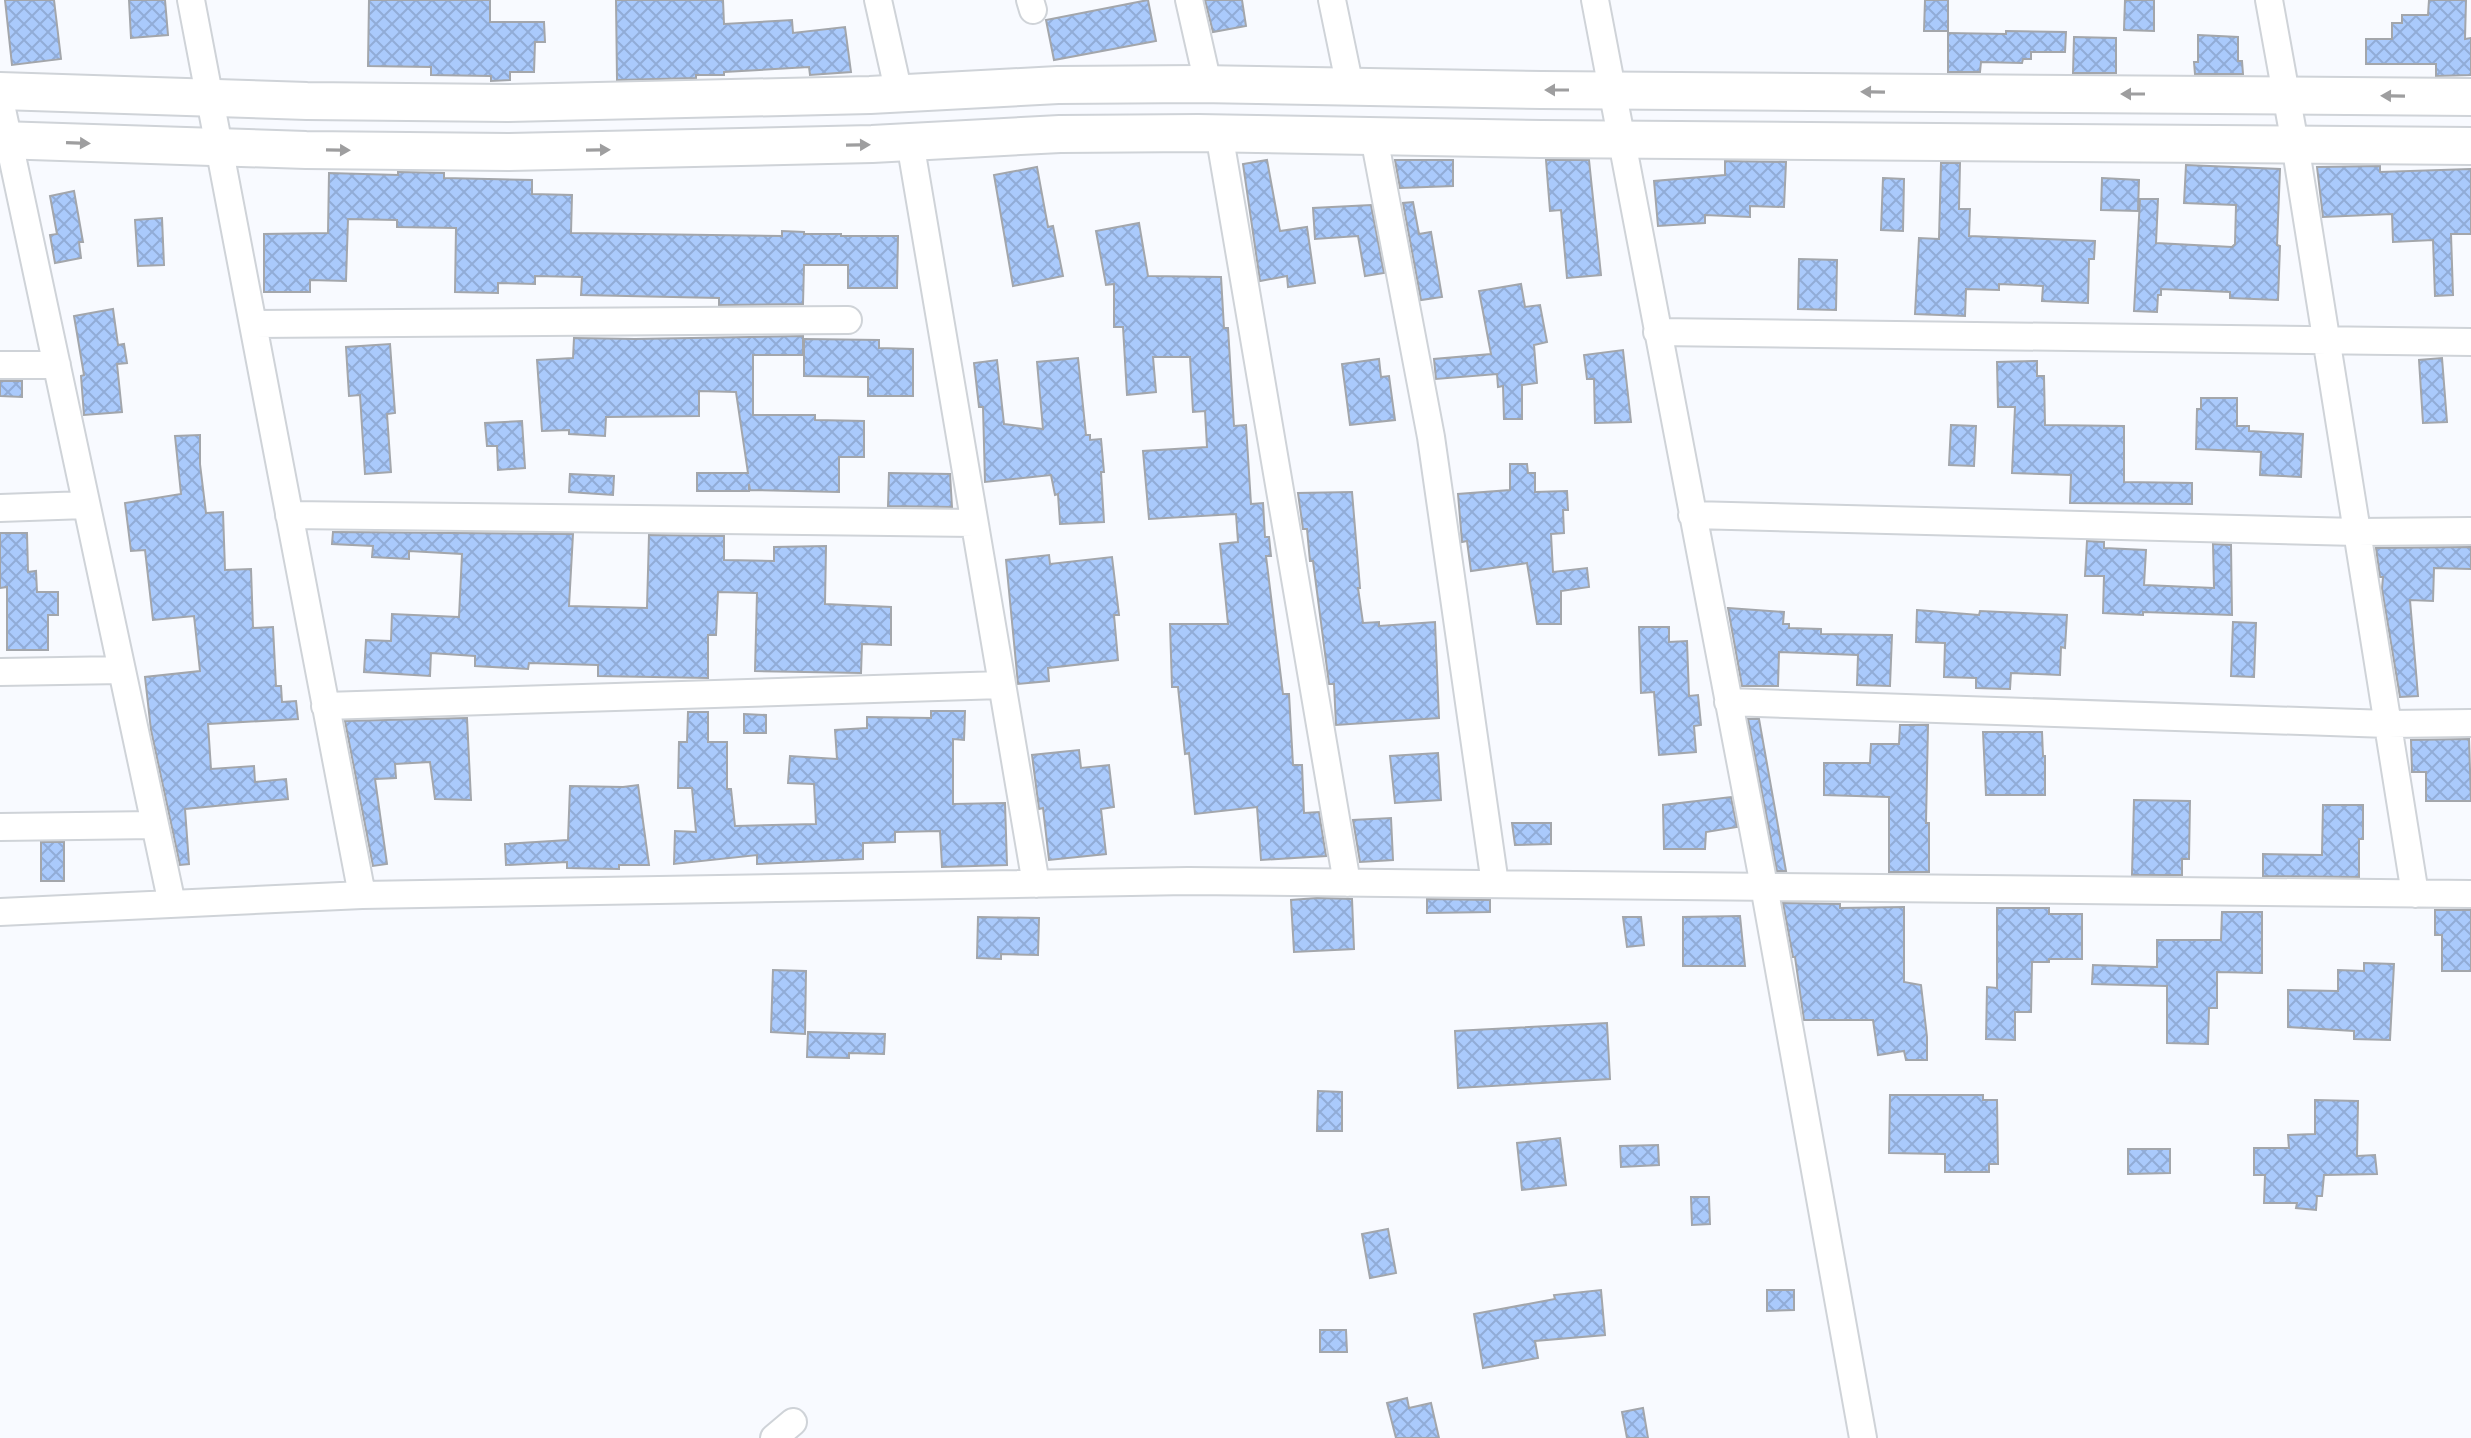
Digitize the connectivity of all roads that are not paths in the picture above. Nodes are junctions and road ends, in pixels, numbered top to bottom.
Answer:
1 (191, 0) edge
2 (878, 0) edge
3 (1189, 0) edge
4 (1332, 0) edge
5 (1595, 0) edge
6 (2269, 0) edge
7 (1208, 84) junction
8 (1350, 87) junction
9 (1611, 90) junction
10 (0, 91) edge
11 (899, 94) junction
12 (2286, 95) junction
13 (2471, 97) edge
14 (209, 98) junction
15 (0, 100) edge
16 (1219, 133) junction
17 (1374, 137) junction
18 (1620, 139) junction
19 (4, 141) edge
20 (910, 142) junction
21 (2295, 144) junction
22 (2471, 146) edge
23 (218, 147) junction
24 (10, 196) edge
25 (848, 320) dead end
26 (253, 324) junction
27 (1657, 332) junction
28 (2326, 341) junction
29 (2471, 342) edge
30 (0, 365) edge
31 (57, 365) junction
32 (86, 505) junction
33 (0, 508) edge
34 (289, 515) junction
35 (1692, 515) junction
36 (974, 523) junction
37 (2471, 531) edge
38 (2357, 532) junction
39 (122, 670) junction
40 (0, 672) edge
41 (1002, 685) junction
42 (1728, 702) junction
43 (325, 706) junction
44 (2471, 723) edge
45 (2388, 724) junction
46 (155, 825) junction
47 (0, 827) edge
48 (1347, 883) junction
49 (1036, 884) junction
50 (1495, 884) junction
51 (1764, 886) junction
52 (2415, 894) junction
53 (2471, 894) edge
54 (362, 895) junction
55 (172, 904) junction
56 (0, 912) edge
57 (1863, 1438) edge

1 - 14 street
2 - 11 street
3 - 7 street
4 - 8 street
5 - 9 street
6 - 12 street
7 - 8 main road
7 - 11 main road
9 -> 8 main road
12 -> 9 main road
9 - 18 street
10 - 14 main road
11 - 14 main road
13 -> 12 main road
12 - 21 street
14 - 23 street
15 - 19 street
16 - 17 main road
16 - 20 main road
16 - 48 street
17 - 18 main road
17 - 50 street
18 - 21 main road
18 - 27 street
19 -> 23 main road
19 - 24 street
23 -> 20 main road
20 - 36 street
21 - 22 main road
21 - 28 street
23 - 26 street
24 - 31 street
25 - 26 street
26 - 34 street
27 - 28 street
27 - 35 street
28 - 29 street
28 - 38 street
30 - 31 street
31 - 32 street
32 - 33 street
32 - 39 street
34 - 36 street
34 - 43 street
35 - 38 street
35 - 42 street
36 - 41 street
37 - 38 street
38 - 45 street
39 - 40 street
39 - 46 street
41 - 43 street
41 - 49 street
42 - 45 street
42 - 51 street
43 - 54 street
44 - 45 street
45 - 52 street
46 - 47 street
46 - 55 street
48 - 49 street
48 - 50 street
49 - 54 street
50 - 51 street
51 - 52 street
51 - 57 street
52 - 53 street
54 - 55 street
55 - 56 street

